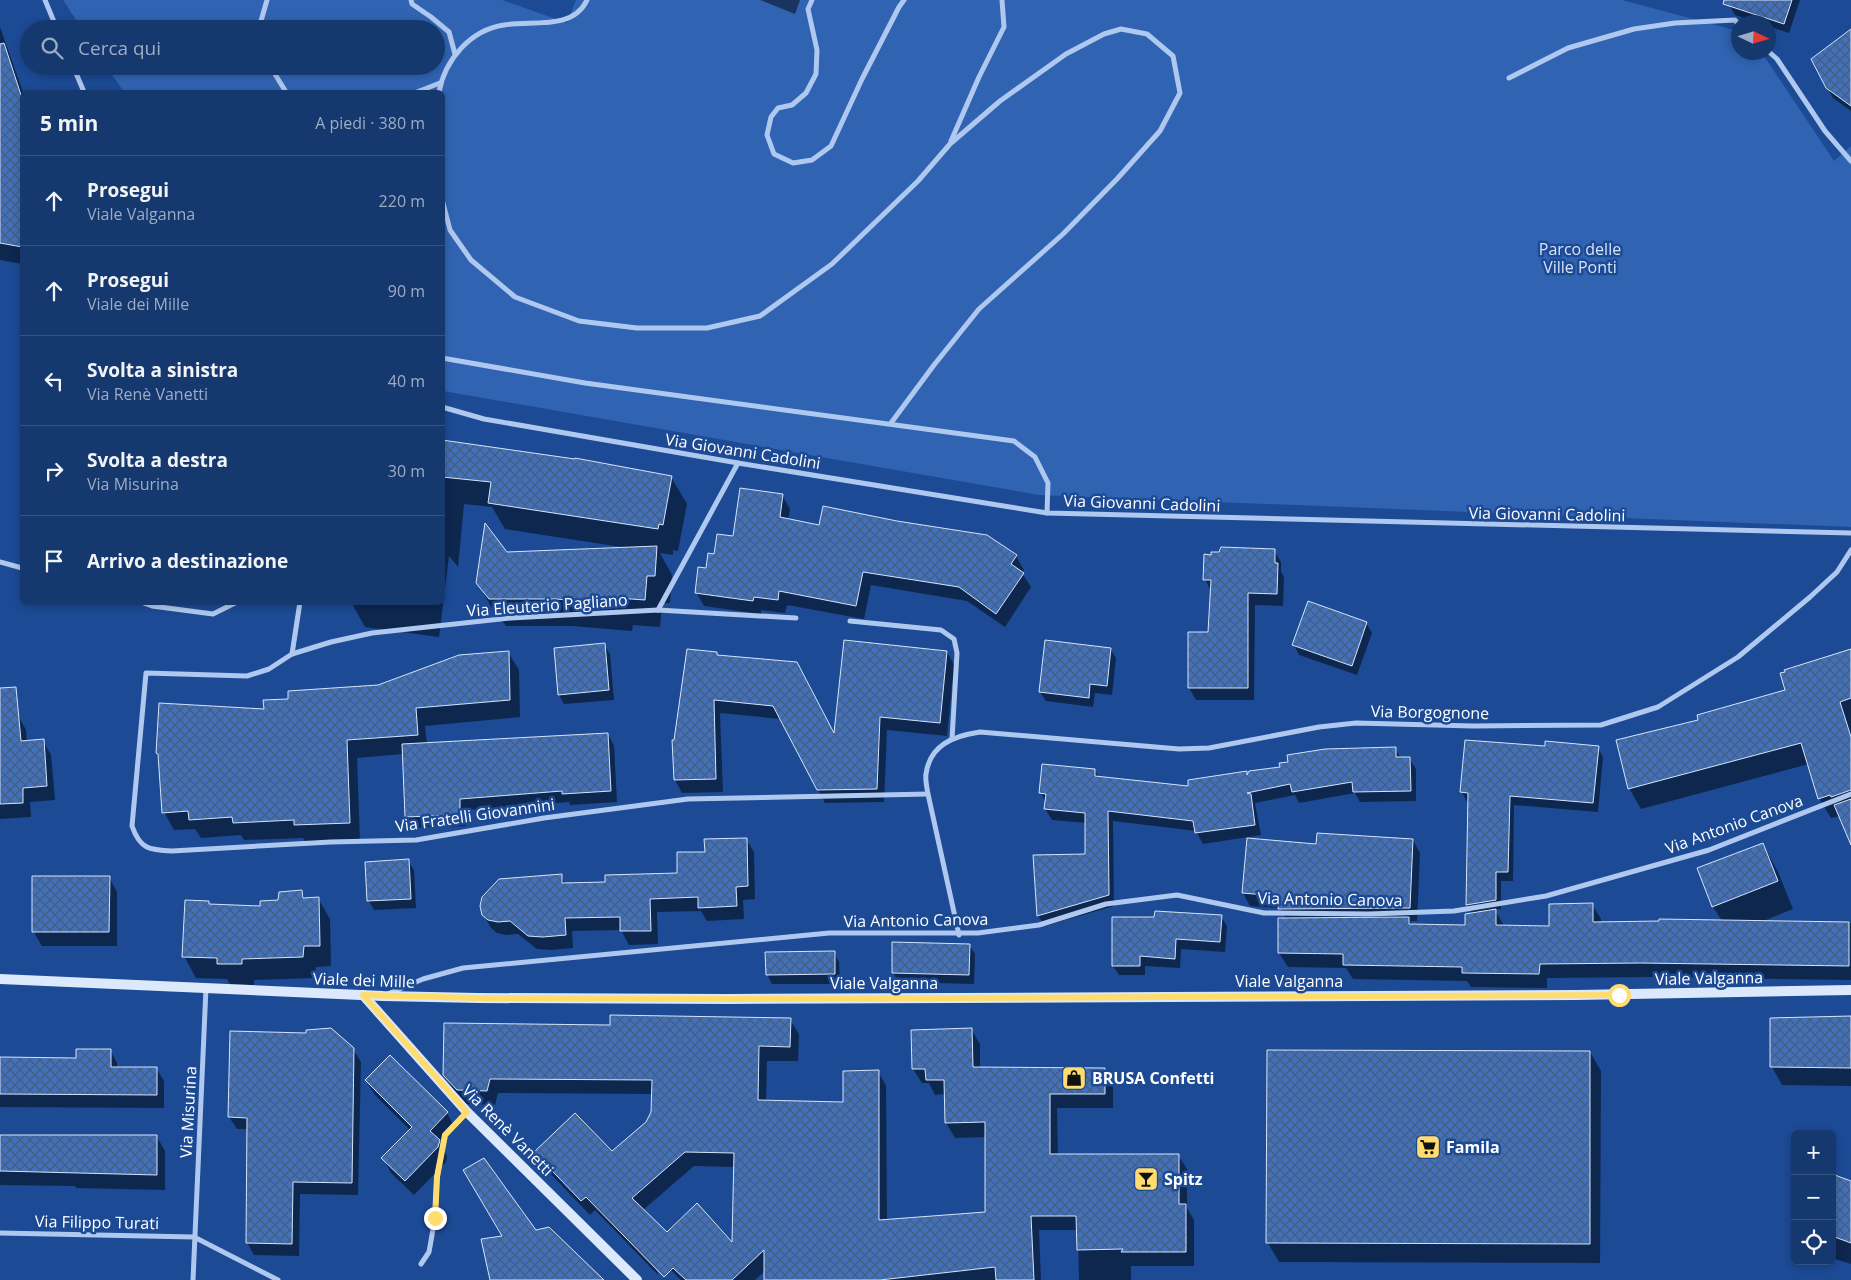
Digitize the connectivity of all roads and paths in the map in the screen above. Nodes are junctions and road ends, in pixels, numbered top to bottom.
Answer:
1 (45, 0) edge
2 (267, 0) edge
3 (410, 0) edge
4 (587, 0) edge
5 (812, 0) edge
6 (904, 0) edge
7 (1002, 0) edge
8 (53, 20) edge
9 (261, 20) edge
10 (435, 20) edge
11 (1731, 20) edge
12 (445, 29) edge
13 (455, 54) junction
14 (1776, 58) edge
15 (445, 73) edge
16 (77, 75) edge
17 (276, 75) edge
18 (444, 75) edge
19 (1510, 78) dead end
20 (440, 83) junction
21 (83, 90) edge
22 (285, 90) edge
23 (422, 90) edge
24 (439, 90) edge
25 (950, 144) junction
26 (1851, 161) edge
27 (445, 211) edge
28 (445, 359) edge
29 (445, 408) edge
30 (891, 424) junction
31 (738, 463) junction
32 (1047, 513) junction
33 (1851, 533) edge
34 (1851, 550) edge
35 (0, 562) edge
36 (20, 567) edge
37 (149, 605) edge
38 (231, 605) edge
39 (300, 605) edge
40 (658, 610) junction
41 (796, 618) dead end
42 (850, 621) dead end
43 (292, 654) junction
44 (146, 674) joint
45 (952, 739) junction
46 (928, 794) junction
47 (1851, 794) edge
48 (959, 935) junction
49 (0, 978) edge
50 (206, 988) junction
51 (1851, 990) edge
52 (363, 995) junction
53 (382, 996) junction
54 (728, 999) joint
55 (467, 1112) junction
56 (0, 1233) edge
57 (194, 1237) junction
58 (421, 1264) dead end
59 (193, 1280) edge
60 (278, 1280) edge
61 (637, 1280) edge

1 - 8 street
2 - 9 street
3 - 10 street
4 - 13 street
5 - 6 street
7 - 25 street
11 - 19 street
12 - 13 street
13 - 15 street
14 - 26 street
16 - 21 street
17 - 22 street
18 - 20 street
20 - 23 street
20 - 24 street
25 - 27 street
25 - 30 street
28 - 30 street
29 - 31 street, Via Giovanni Cadolini
30 - 32 street
31 - 32 street, Via Giovanni Cadolini
31 - 40 street
32 - 33 street, Via Giovanni Cadolini
34 - 45 street, Via Borgognone
35 - 36 street
37 - 38 street
39 - 43 street
40 - 41 street, Via Eleuterio Pagliano
40 - 43 street, Via Eleuterio Pagliano
42 - 45 street
43 - 44 street, Via Eleuterio Pagliano
44 - 46 street, Via Fratelli Giovannini
45 - 46 street, Via Borgognone
46 - 48 street, Via Borgognone
47 - 48 street, Via Antonio Canova
48 - 53 street, Via Antonio Canova
49 - 50 main road, Viale dei Mille
50 - 52 main road, Viale dei Mille
50 - 57 street, Via Misurina
51 - 54 main road, Viale Valganna
52 - 53 main road, Viale dei Mille
52 - 55 main road, Via Renè Vanetti
53 - 54 main road, Viale dei Mille
55 - 58 street
55 - 61 main road, Via Renè Vanetti
56 - 57 street, Via Filippo Turati
57 - 59 street, Via Misurina
57 - 60 street

